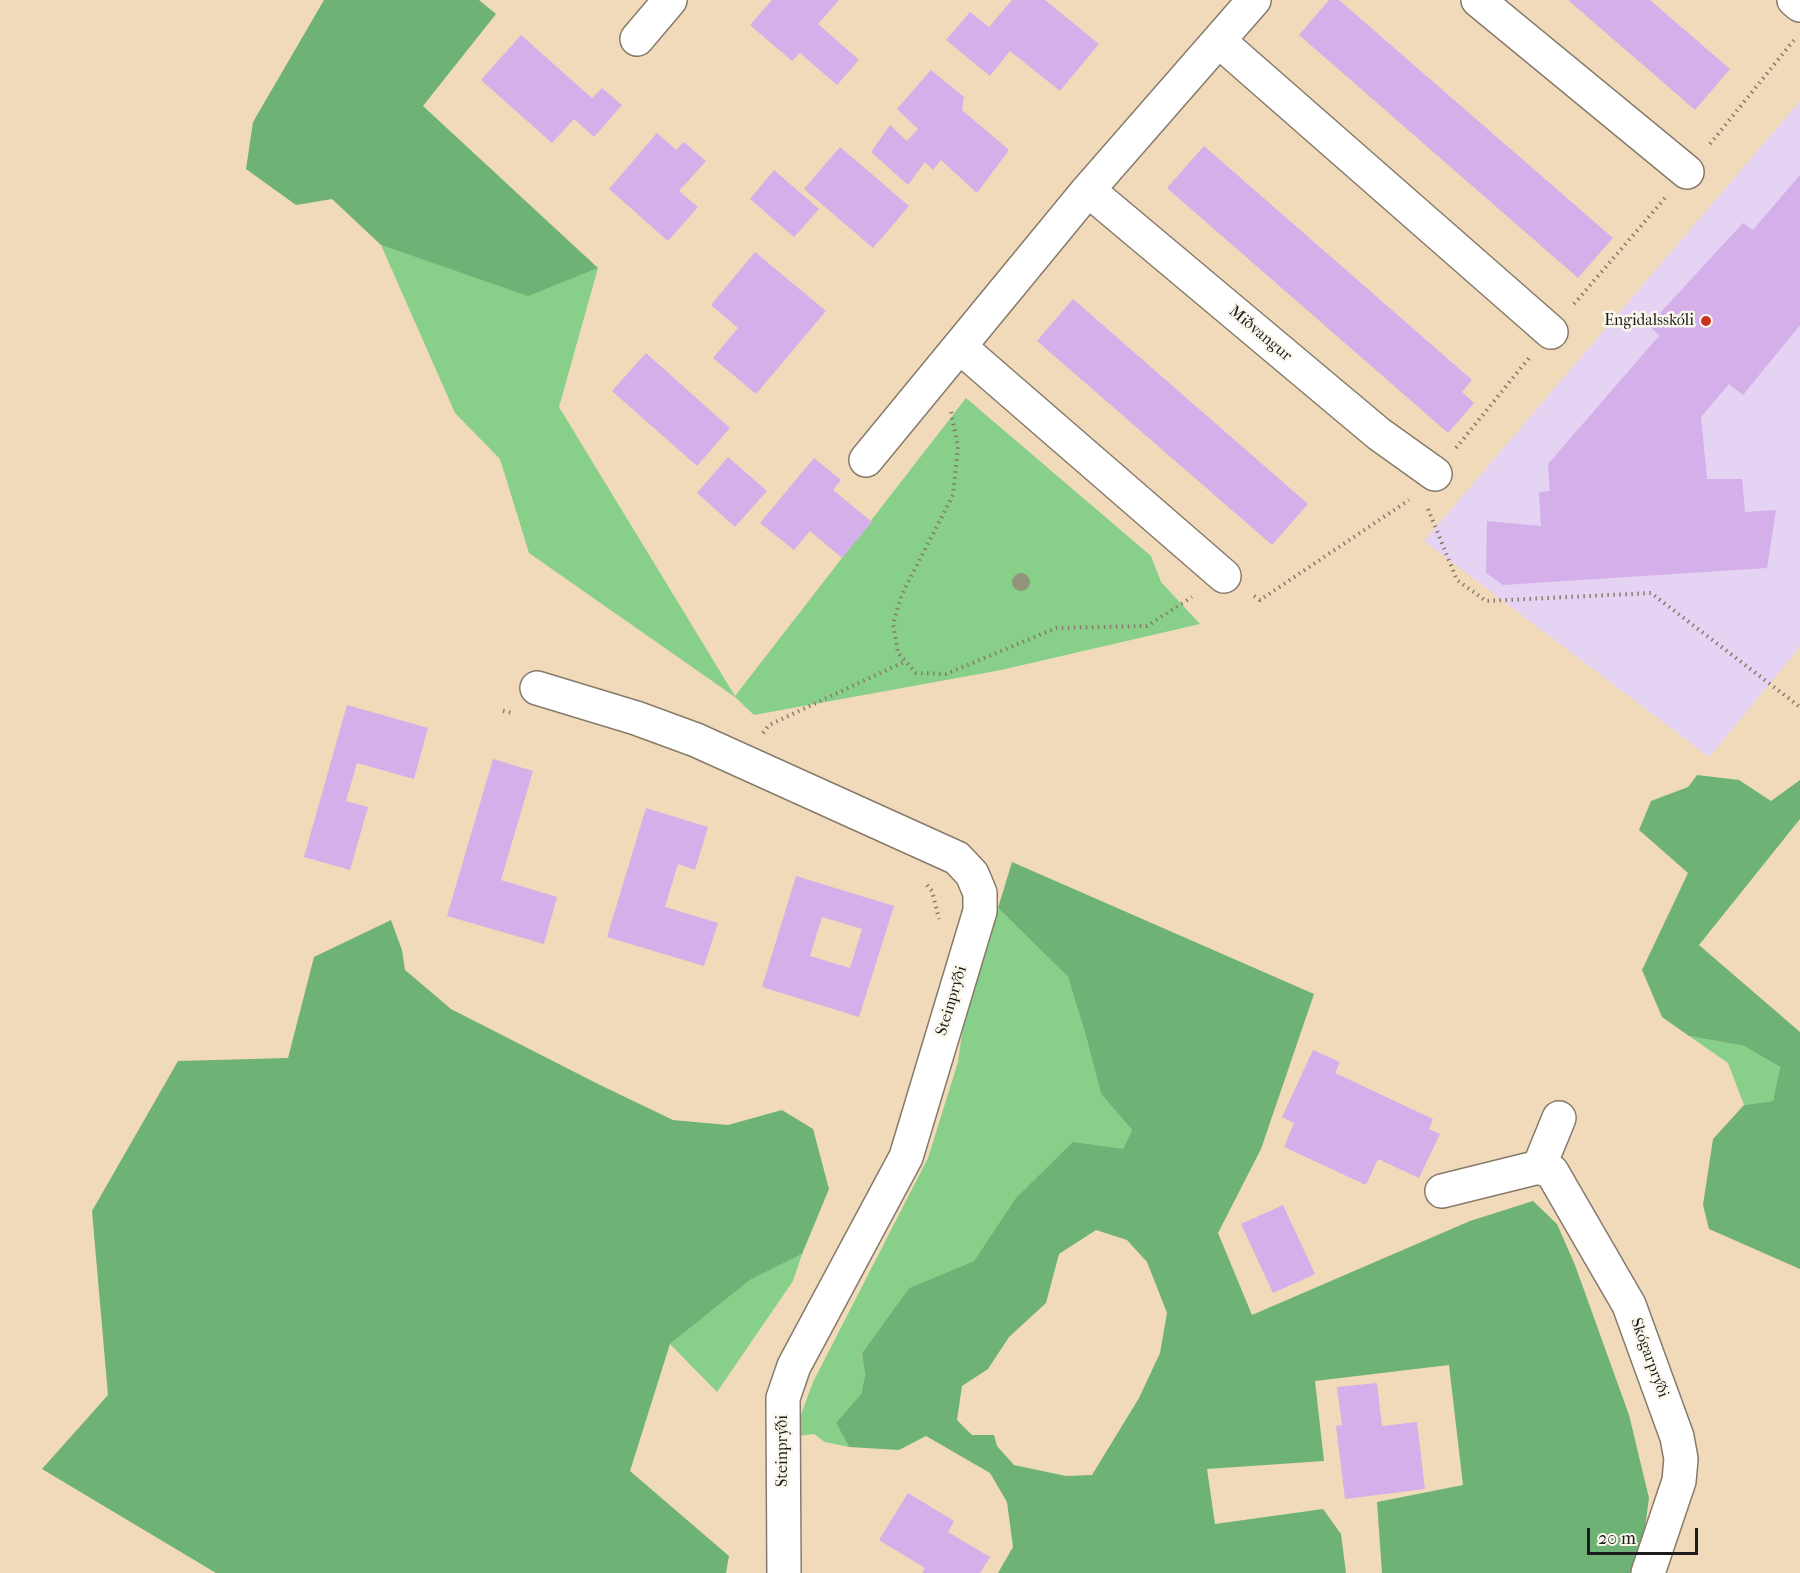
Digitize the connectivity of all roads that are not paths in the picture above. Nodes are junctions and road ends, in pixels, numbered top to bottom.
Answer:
1 (670, 0) edge
2 (1254, 0) edge
3 (1478, 0) edge
4 (1794, 0) edge
5 (1800, 5) edge
6 (637, 39) dead end
7 (1219, 41) junction
8 (1687, 172) dead end
9 (1088, 190) junction
10 (1551, 332) dead end
11 (960, 347) junction
12 (866, 460) dead end
13 (1430, 488) road end
14 (1224, 576) road end
15 (537, 688) dead end
16 (1559, 1118) dead end
17 (1539, 1167) junction
18 (1443, 1191) dead end
19 (784, 1573) edge
20 (1648, 1573) edge

1 - 6 street
2 - 7 street
3 - 8 street
4 - 5 street
7 - 9 street
7 - 10 street
9 - 11 street
9 - 13 street, Miðvangur
11 - 12 street
11 - 14 street
15 - 19 street, Steinprýði
16 - 17 street
17 - 18 street
17 - 20 street, Skógarprýði

